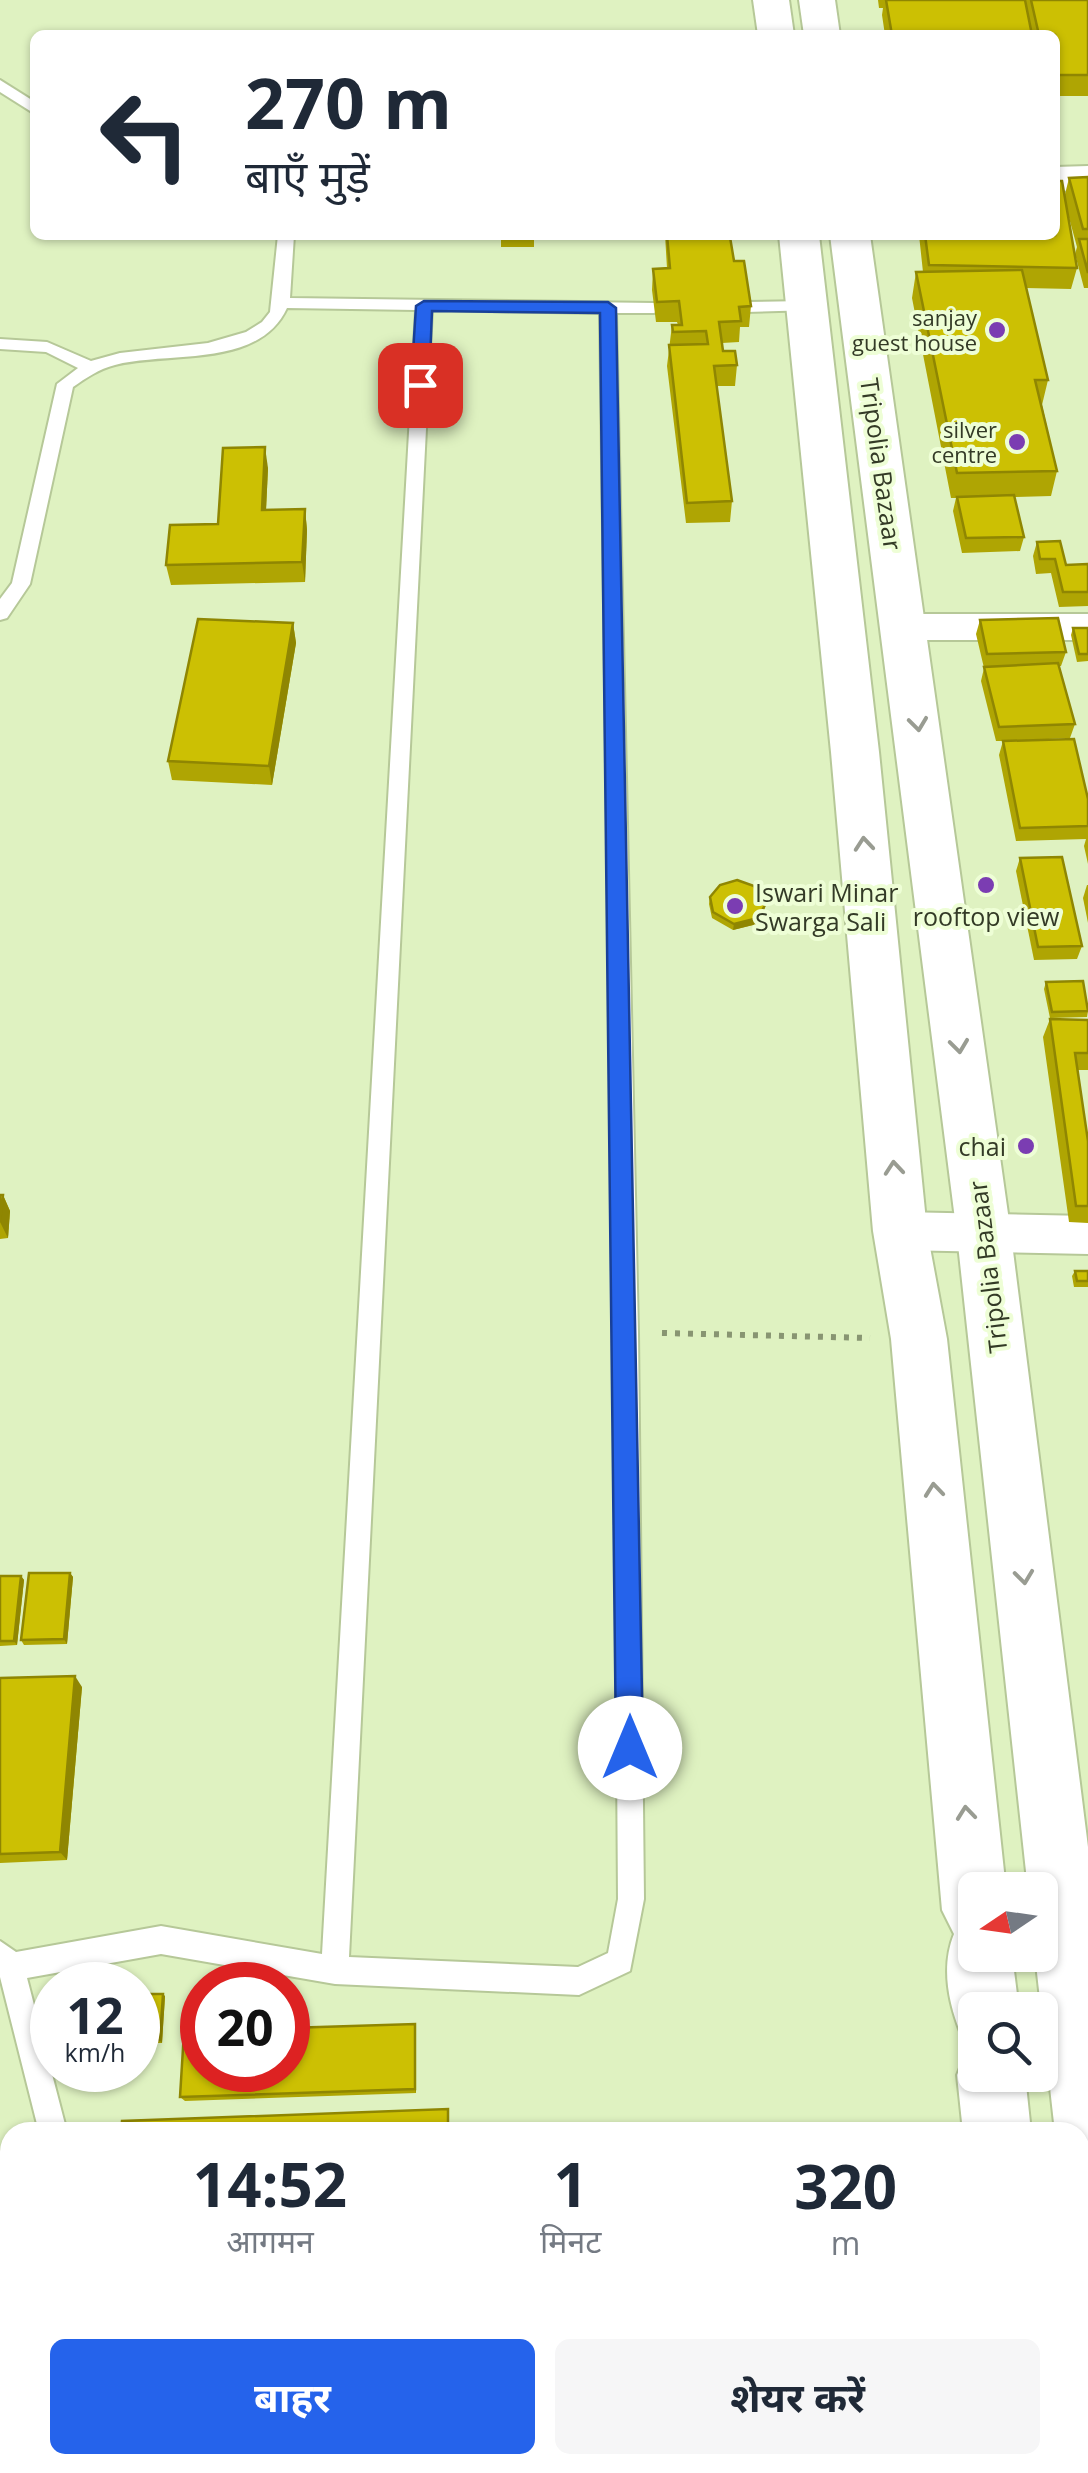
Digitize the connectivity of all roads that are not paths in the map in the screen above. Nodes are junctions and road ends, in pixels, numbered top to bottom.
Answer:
1 (771, 0) edge
2 (817, 0) edge
3 (775, 30) edge
4 (821, 30) edge
5 (0, 84) edge
6 (30, 105) edge
7 (1088, 178) edge
8 (1060, 179) edge
9 (285, 240) edge
10 (799, 240) edge
11 (851, 240) edge
12 (279, 303) junction
13 (424, 306) junction
14 (806, 306) junction
15 (746, 307) edge
16 (608, 308) junction
17 (654, 308) edge
18 (0, 344) edge
19 (89, 367) junction
20 (0, 613) edge
21 (1088, 627) edge
22 (905, 628) junction
23 (900, 1231) junction
24 (984, 1235) junction
25 (1088, 1235) edge
26 (971, 1872) edge
27 (5, 1961) edge
28 (335, 1970) junction
29 (992, 2092) edge
30 (49, 2122) edge
31 (995, 2122) edge
32 (1088, 2122) edge

1 - 3 main road
2 - 4 main road
5 - 6 lane
7 - 8 main road
9 - 12 lane
10 - 14 main road
11 - 22 main road, Tripolia Bazaar
12 - 13 lane
12 - 19 lane
13 - 16 lane
13 - 28 lane
14 - 15 lane
23 -> 14 main road
16 - 17 lane
16 - 28 lane
18 - 19 lane
19 - 20 lane
21 - 22 street
22 -> 24 main road, Tripolia Bazaar
23 - 24 street
26 -> 23 main road
24 - 25 street
24 -> 32 main road, Tripolia Bazaar
27 - 28 lane
27 - 30 lane
29 - 31 main road

